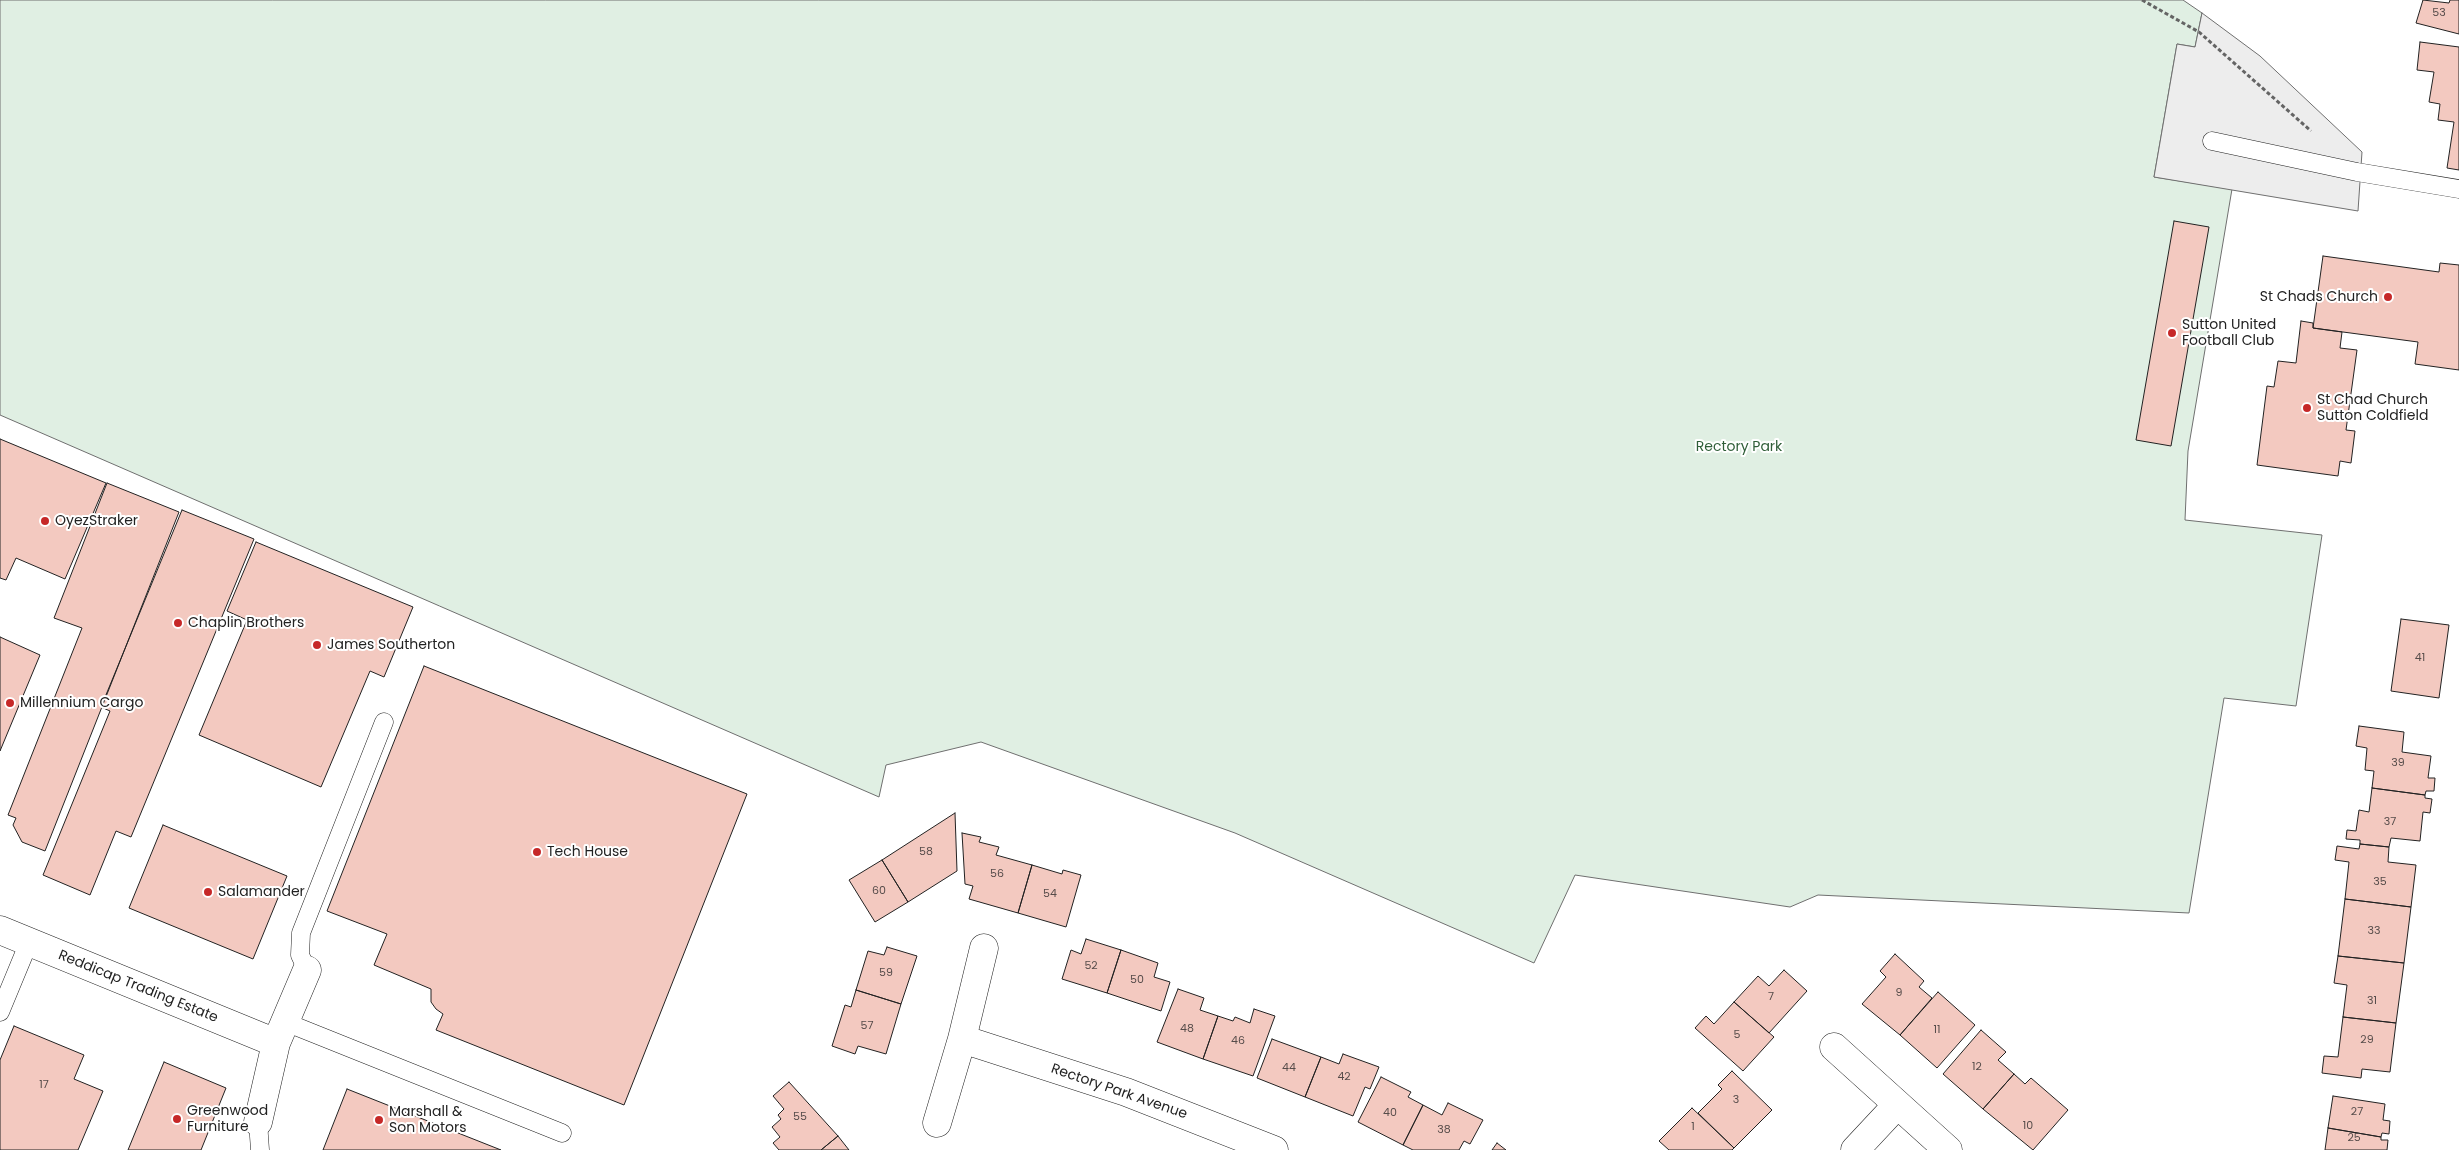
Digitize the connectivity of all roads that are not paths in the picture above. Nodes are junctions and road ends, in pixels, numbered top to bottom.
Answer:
1 (2212, 141) dead end
2 (2459, 189) edge
3 (384, 722) dead end
4 (0, 930) edge
5 (29, 942) junction
6 (984, 948) dead end
7 (307, 970) joint
8 (0, 1012) edge
9 (281, 1033) junction
10 (962, 1039) junction
11 (1834, 1047) dead end
12 (1897, 1106) junction
13 (258, 1122) joint
14 (937, 1123) dead end
15 (562, 1133) dead end
16 (260, 1150) edge
17 (1274, 1150) edge
18 (1855, 1150) edge
19 (1948, 1150) edge

1 - 2 lane
3 - 7 lane
4 - 5 street, Reddicap Trading Estate
5 - 8 lane
5 - 9 street, Reddicap Trading Estate
6 - 10 street
7 - 9 street
9 - 13 street
9 - 15 lane
10 - 14 street
10 - 17 street, Rectory Park Avenue
11 - 12 street
12 - 18 street
12 - 19 street
13 - 16 lane

